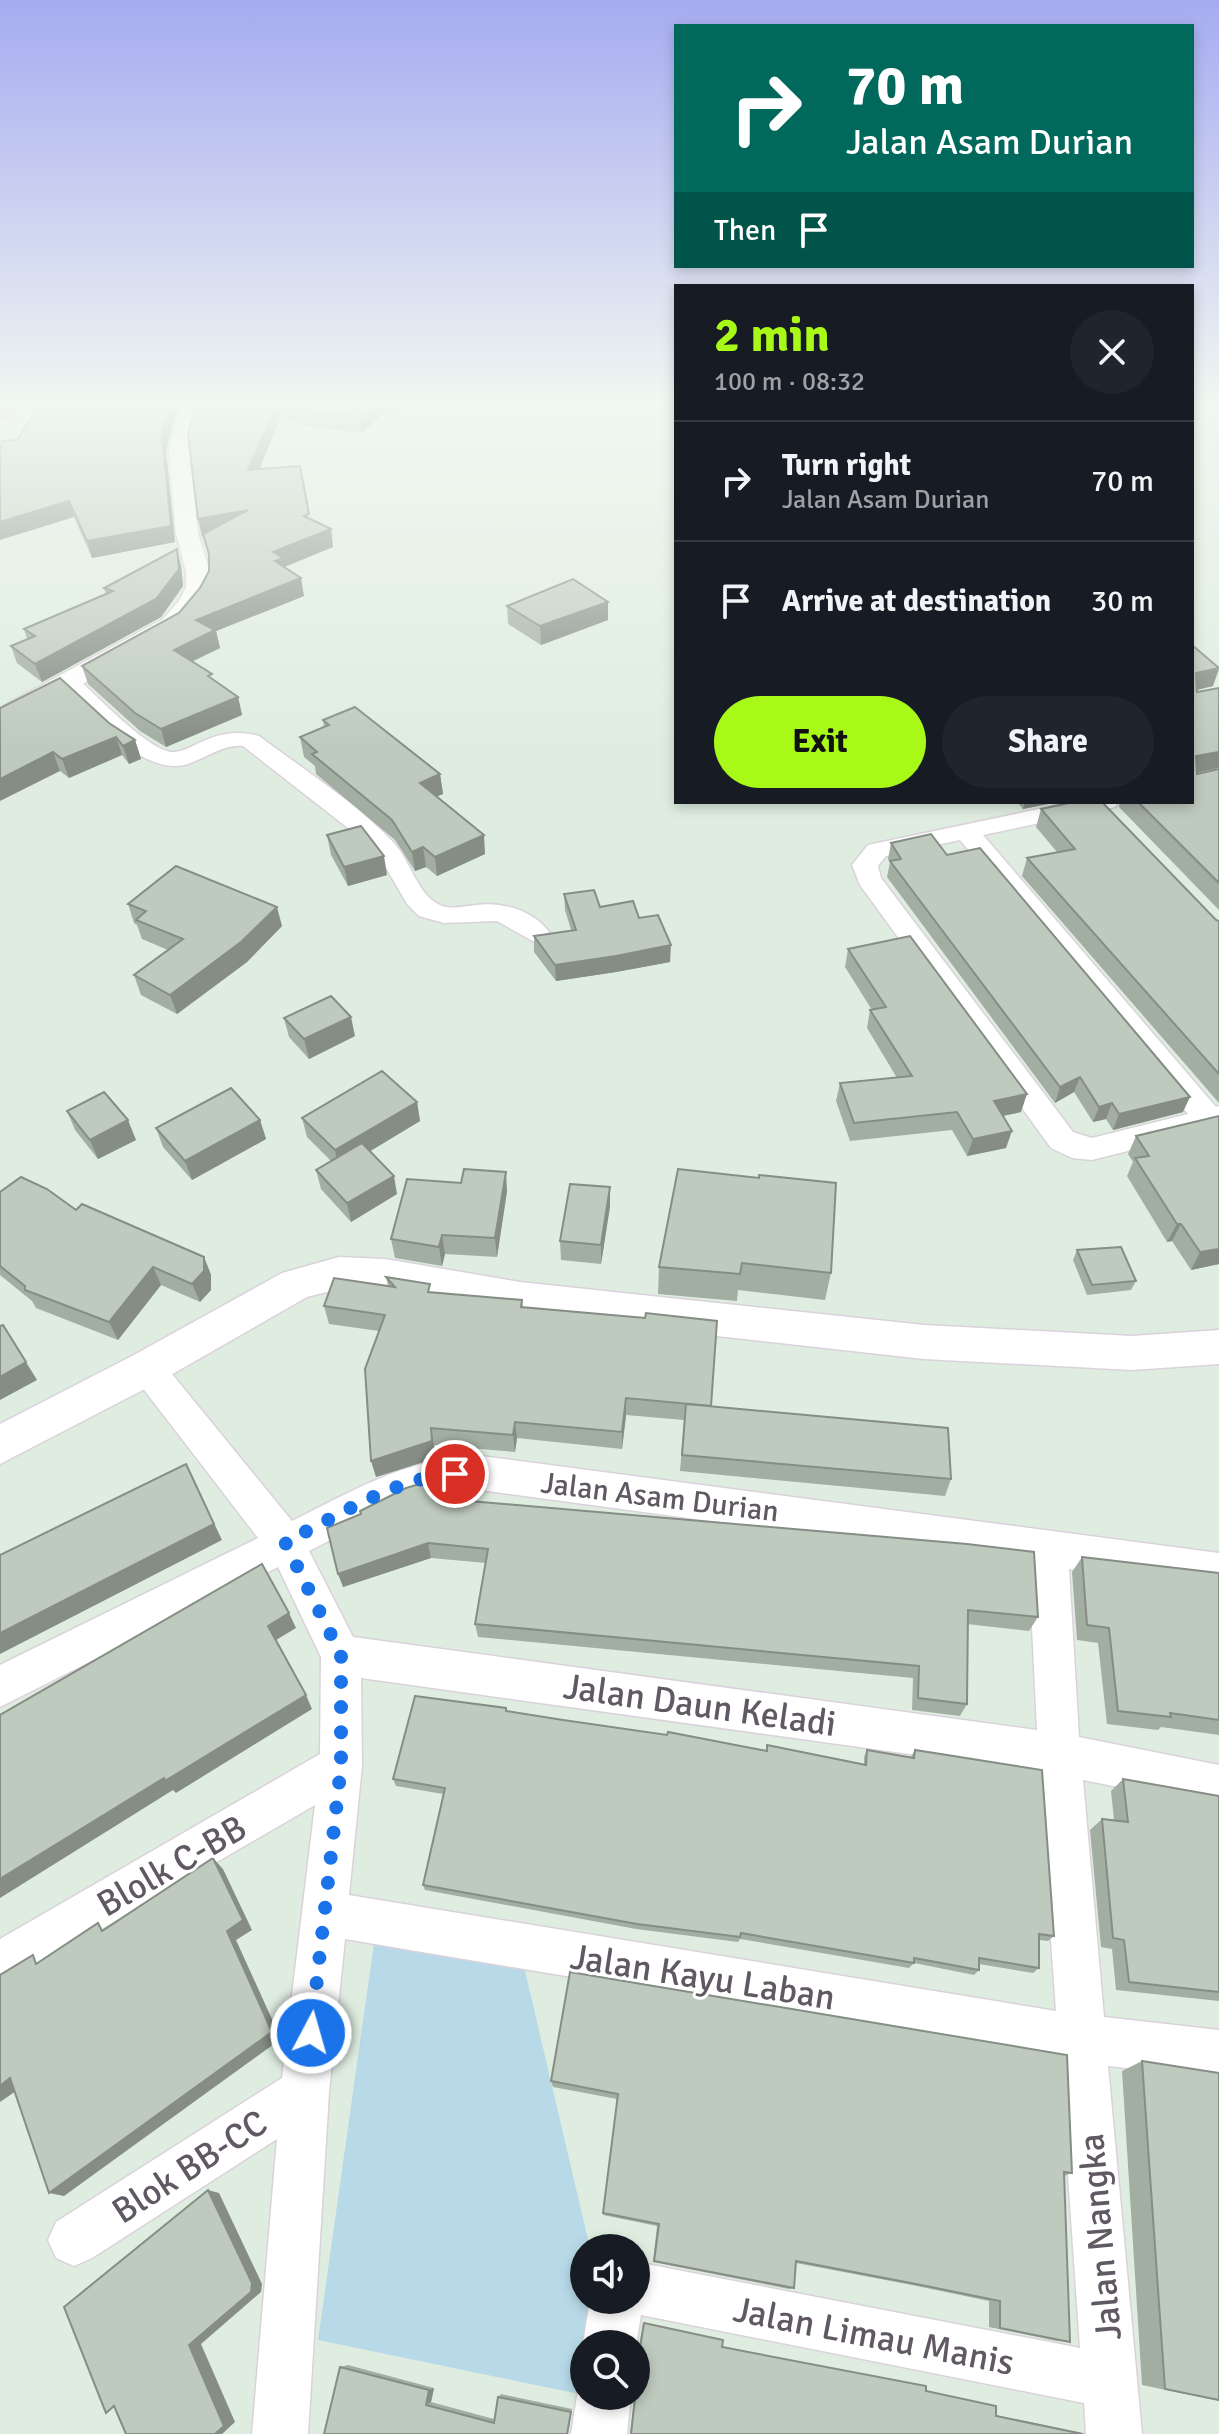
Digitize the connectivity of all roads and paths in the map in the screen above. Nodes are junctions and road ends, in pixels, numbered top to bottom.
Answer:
1 (186, 520) edge
2 (68, 682) junction
3 (0, 719) edge
4 (1096, 804) edge
5 (1102, 804) edge
6 (1121, 827) edge
7 (966, 831) junction
8 (538, 935) edge
9 (1214, 1118) edge
10 (1219, 1347) edge
11 (147, 1368) junction
12 (0, 1445) edge
13 (285, 1542) junction
14 (1048, 1548) junction
15 (1219, 1571) edge
16 (341, 1655) junction
17 (0, 1687) edge
18 (1059, 1754) junction
19 (341, 1766) junction
20 (1219, 1786) edge
21 (323, 1913) junction
22 (0, 1965) edge
23 (1083, 2039) junction
24 (1219, 2054) edge
25 (305, 2092) junction
26 (74, 2240) dead end
27 (650, 2291) edge
28 (1111, 2381) junction
29 (602, 2410) edge
30 (280, 2434) edge
31 (599, 2434) edge
32 (1114, 2434) edge

1 - 2 street
2 - 3 street
2 - 8 street
4 - 7 street
5 - 6 street
7 - 9 street
7 - 9 street
10 - 11 street
11 - 12 street
11 - 13 street
13 - 14 street, Jalan Asam Durian
13 - 16 street
13 - 17 street, Jalan Asam Durian
14 - 15 street, Jalan Asam Durian
14 - 18 street, Jalan Nangka
16 - 18 street, Jalan Daun Keladi
16 - 19 street
18 - 20 street, Jalan Daun Keladi
18 - 23 street, Jalan Nangka
19 - 21 street
19 - 22 street, Blolk C-BB
21 - 23 street, Jalan Kayu Laban
21 - 25 street
23 - 24 street, Jalan Kayu Laban
23 - 28 street, Jalan Nangka
25 - 26 street, Blok BB-CC
25 - 30 street
27 - 28 street, Jalan Limau Manis
28 - 32 street, Jalan Nangka
29 - 31 street

